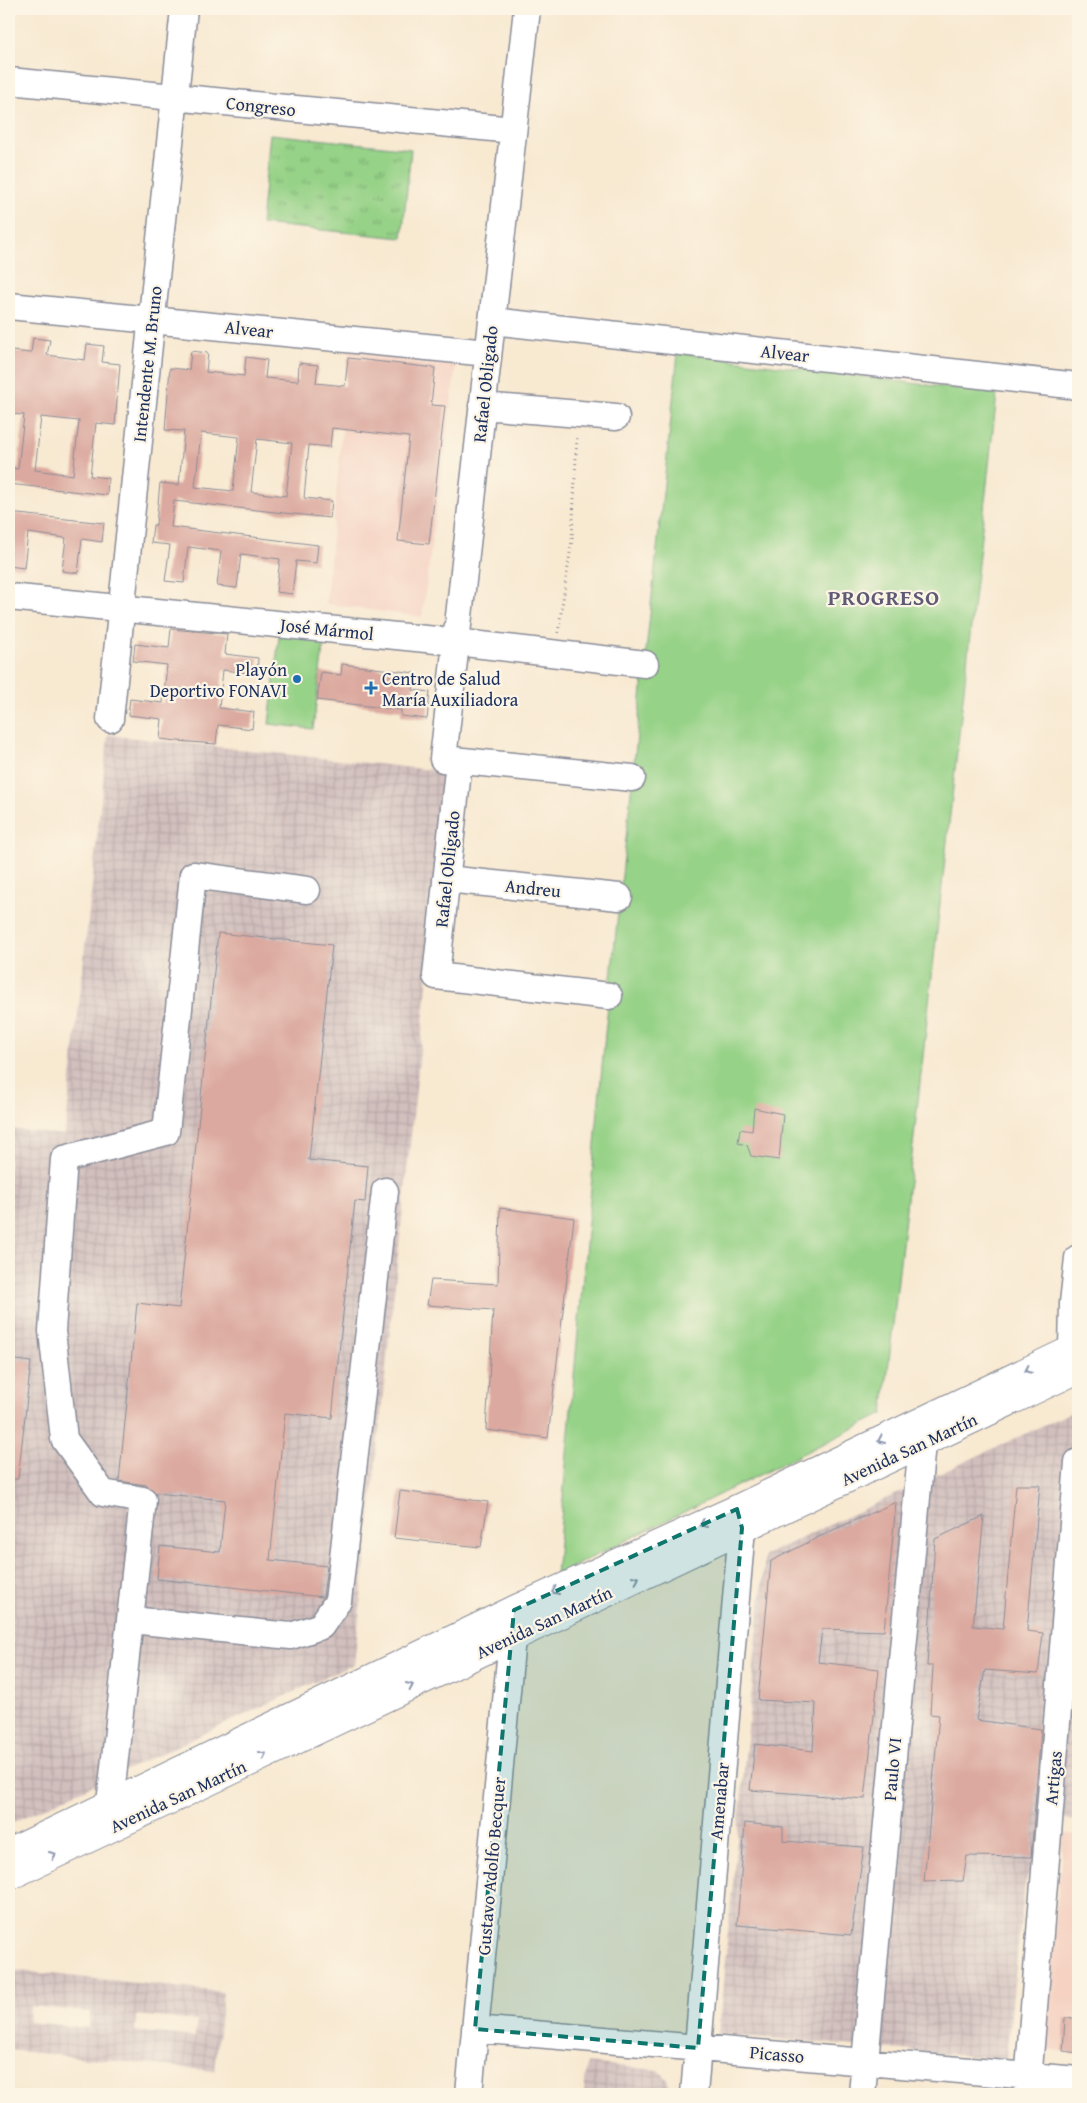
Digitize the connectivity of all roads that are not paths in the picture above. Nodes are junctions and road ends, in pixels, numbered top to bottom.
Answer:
1 (184, 9) edge
2 (526, 9) edge
3 (9, 81) edge
4 (175, 97) junction
5 (513, 130) junction
6 (9, 306) edge
7 (152, 320) junction
8 (492, 321) junction
9 (488, 353) junction
10 (1078, 386) edge
11 (482, 406) junction
12 (616, 417) dead end
13 (9, 597) edge
14 (122, 608) junction
15 (456, 642) junction
16 (645, 664) dead end
17 (110, 718) dead end
18 (451, 760) junction
19 (632, 778) dead end
20 (446, 879) junction
21 (307, 890) dead end
22 (620, 897) dead end
23 (609, 996) dead end
24 (385, 1191) dead end
25 (1078, 1258) edge
26 (1077, 1356) edge
27 (922, 1443) junction
28 (1078, 1462) edge
29 (739, 1518) junction
30 (131, 1620) junction
31 (513, 1623) junction
32 (114, 1814) junction
33 (9, 1853) edge
34 (9, 1876) edge
35 (475, 2030) junction
36 (698, 2048) junction
37 (865, 2062) junction
38 (1078, 2080) edge
39 (1028, 2085) edge
40 (469, 2094) edge
41 (694, 2094) edge
42 (862, 2094) edge

1 - 4 street, Intendente M. Bruno
2 - 5 street, Rafael Obligado
3 - 4 street, Congreso
4 - 5 street, Congreso
4 - 7 street, Intendente M. Bruno
5 - 8 street, Rafael Obligado
6 - 7 street, Alvear
7 - 9 street, Alvear
7 - 14 street, Intendente M. Bruno
8 - 9 street, Rafael Obligado
8 - 10 street, Alvear
9 - 11 street, Rafael Obligado
11 - 12 street
11 - 15 street, Rafael Obligado
13 - 14 street, José Mármol
14 - 15 street, José Mármol
14 - 17 street, Intendente M. Bruno
15 - 16 street, José Mármol
15 - 18 street, Rafael Obligado
18 - 19 street
18 - 20 street, Rafael Obligado
20 - 22 street, Andreu
20 - 23 street, Rafael Obligado
21 - 30 street
24 - 30 street
25 - 26 street
26 - 27 main road, Avenida San Martín
26 -> 29 main road, Avenida San Martín
27 - 29 main road, Avenida San Martín
27 - 37 street, Paulo VI
28 - 39 street, Artigas
29 - 31 main road, Avenida San Martín
29 - 36 street, Amenabar
30 - 32 street
31 - 32 main road, Avenida San Martín
31 - 35 street, Gustavo Adolfo Becquer
32 - 33 main road, Avenida San Martín
34 -> 32 main road, Avenida San Martín
35 - 36 street, Picasso
35 - 40 street, Gustavo Adolfo Becquer
36 - 37 street, Picasso
36 - 41 street, Amenabar
37 - 39 street, Picasso
37 - 42 street, Paulo VI
38 - 39 street, Picasso

